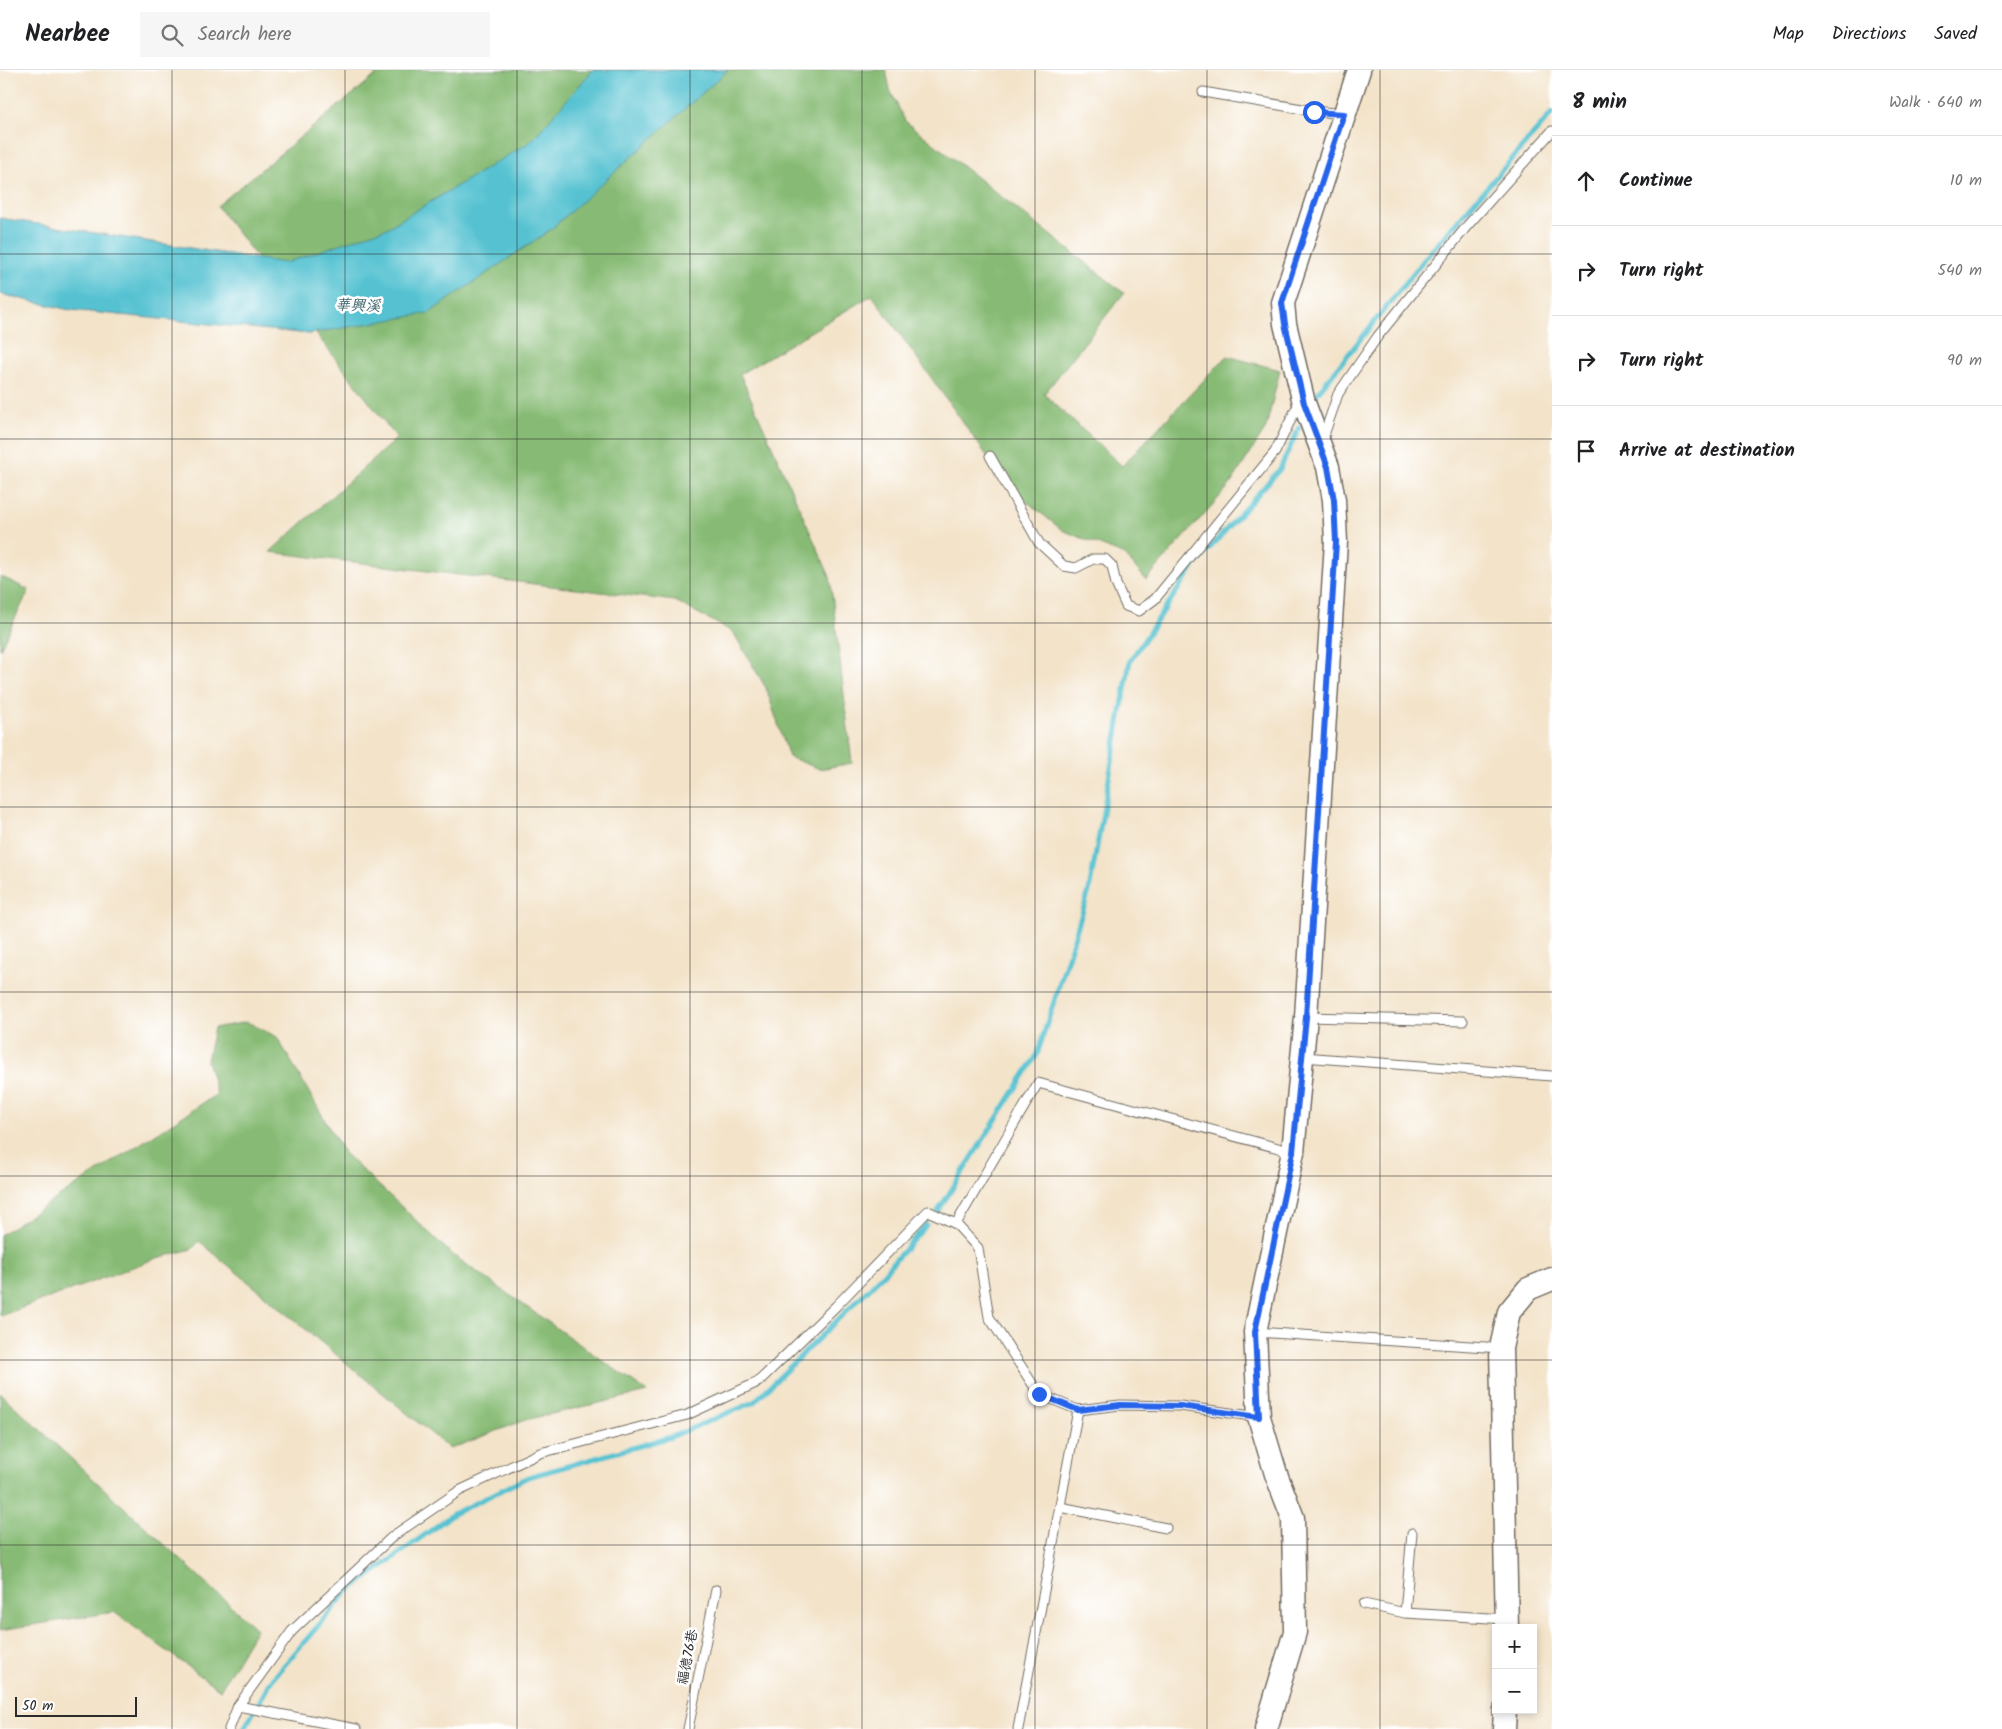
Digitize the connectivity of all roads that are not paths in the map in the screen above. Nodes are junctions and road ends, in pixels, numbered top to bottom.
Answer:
1 (1359, 70) edge
2 (1203, 92) dead end
3 (1344, 114) junction
4 (1552, 132) edge
5 (1304, 403) junction
6 (1320, 446) junction
7 (990, 456) dead end
8 (1306, 1017) junction
9 (1463, 1021) dead end
10 (1302, 1057) junction
11 (1552, 1076) edge
12 (1293, 1152) junction
13 (956, 1224) junction
14 (1552, 1279) edge
15 (1255, 1332) junction
16 (1501, 1348) junction
17 (1078, 1410) junction
18 (1259, 1417) junction
19 (1060, 1507) junction
20 (1166, 1528) dead end
21 (1412, 1533) dead end
22 (716, 1590) dead end
23 (1364, 1604) dead end
24 (1405, 1613) junction
25 (1507, 1623) edge
26 (238, 1706) junction
27 (1505, 1714) edge
28 (229, 1729) edge
29 (356, 1729) edge
30 (688, 1729) edge
31 (1018, 1729) edge
32 (1266, 1729) edge
33 (1504, 1729) edge

1 - 3 street
2 - 3 lane
3 - 5 street
4 - 6 lane
5 - 6 street
5 - 7 lane
6 - 8 street
8 - 9 lane
8 - 10 street
10 - 11 lane
10 - 12 street
12 - 13 lane
12 - 15 street
13 - 17 lane
13 - 26 lane
14 - 16 street
15 - 16 lane
15 - 18 street
16 - 25 street
17 - 18 lane
17 - 19 lane
18 - 32 street
19 - 20 lane
19 - 31 lane
21 - 24 lane
22 - 30 lane, 福德76巷
23 - 24 lane
24 - 25 lane
26 - 28 lane
26 - 29 lane
27 - 33 street

